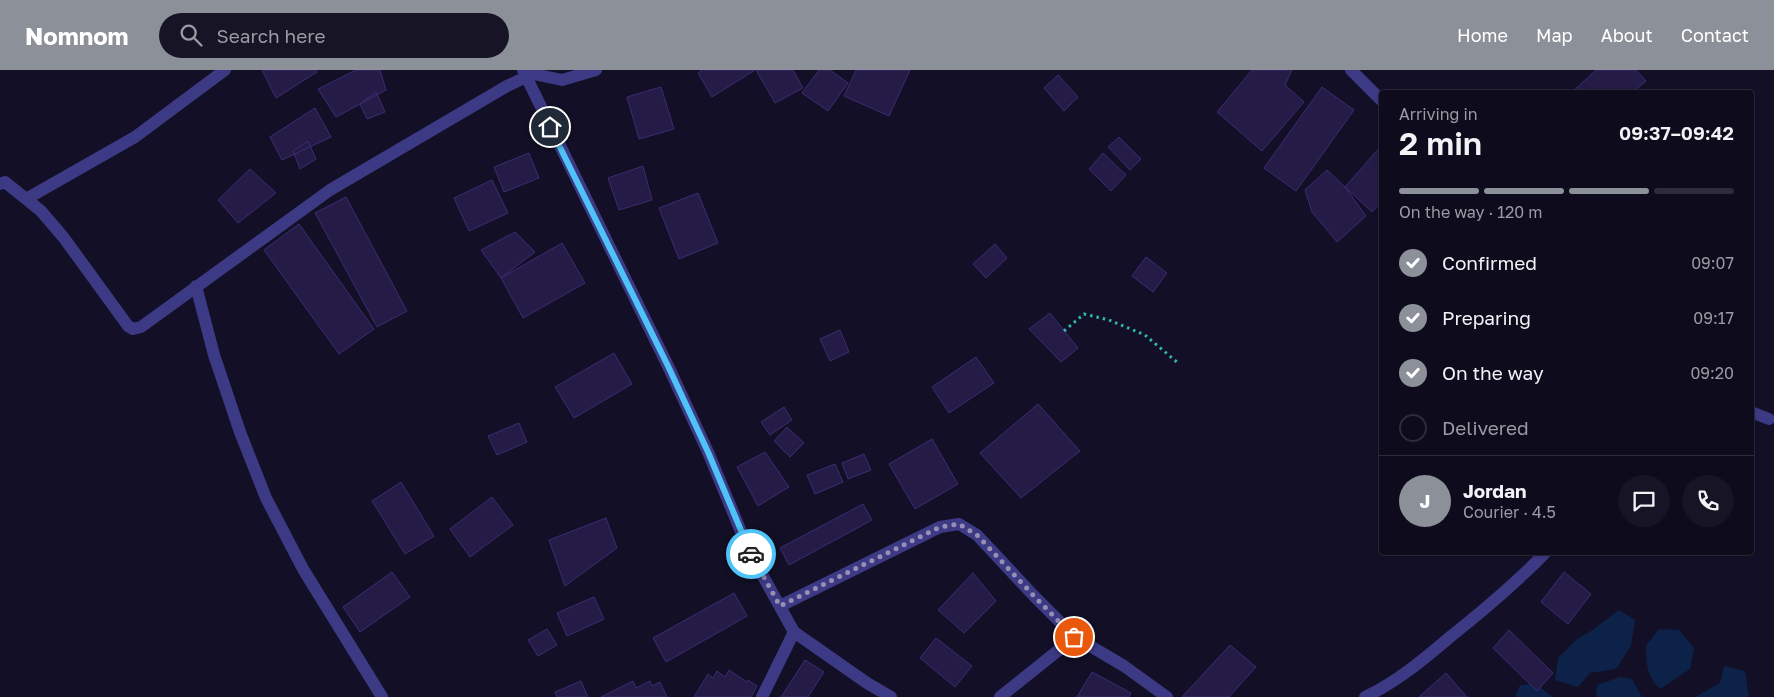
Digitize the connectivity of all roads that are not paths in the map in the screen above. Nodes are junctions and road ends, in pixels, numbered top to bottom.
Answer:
1 (225, 70) edge
2 (596, 70) edge
3 (1351, 70) edge
4 (524, 73) edge
5 (1379, 98) edge
6 (2, 180) edge
7 (26, 199) junction
8 (196, 286) junction
9 (1754, 413) edge
10 (1769, 419) dead end
11 (1543, 555) edge
12 (780, 606) junction
13 (794, 632) junction
14 (1074, 637) junction
15 (382, 697) edge
16 (762, 697) edge
17 (891, 697) edge
18 (1000, 697) edge
19 (1167, 697) edge
20 (1365, 697) edge

1 - 7 street
2 - 4 street
3 - 5 street
4 - 8 street
4 - 12 street
6 - 7 street
7 - 8 street
8 - 15 street
9 - 10 street
11 - 20 street
12 - 13 street
12 - 14 street
13 - 16 street
13 - 17 street
14 - 18 street
14 - 19 street

